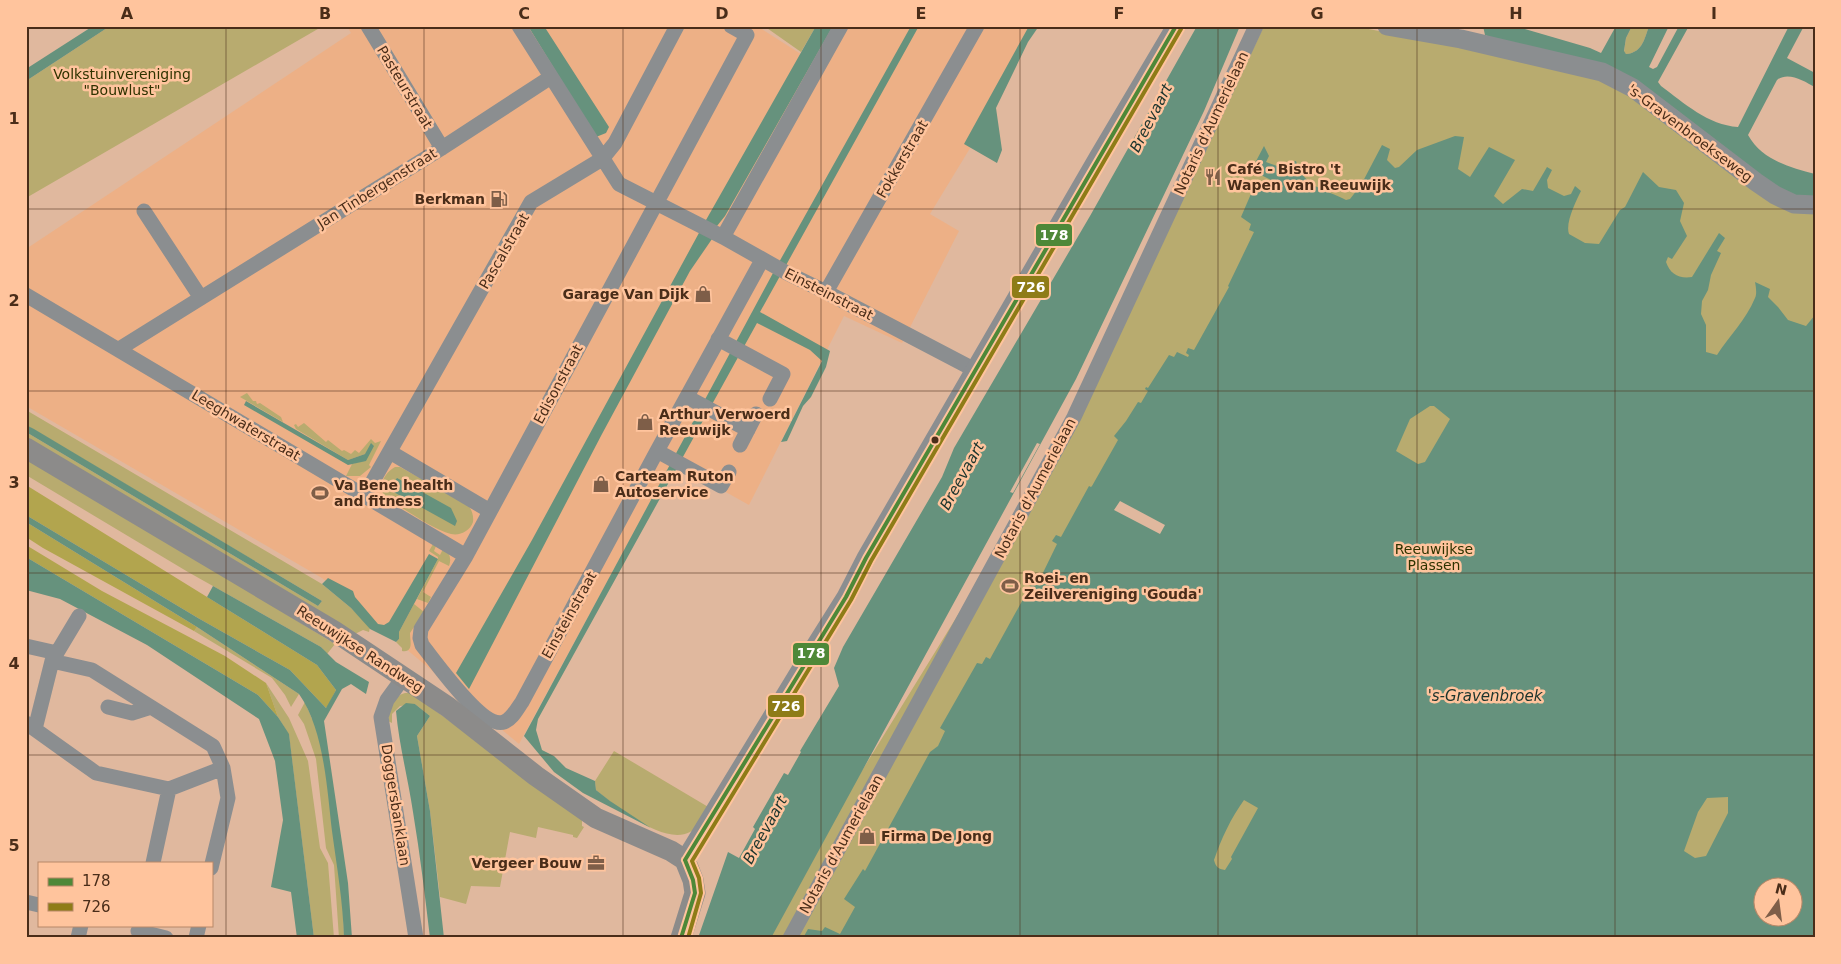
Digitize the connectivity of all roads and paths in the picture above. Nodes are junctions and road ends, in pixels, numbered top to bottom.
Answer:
1 (368, 26) edge
2 (519, 26) edge
3 (677, 26) edge
4 (731, 26) edge
5 (841, 26) edge
6 (977, 26) edge
7 (1176, 26) edge
8 (1256, 26) edge
9 (1387, 26) edge
10 (1464, 32) edge
11 (551, 77) junction
12 (442, 148) junction
13 (602, 159) junction
14 (656, 203) junction
15 (1815, 206) edge
16 (144, 211) dead end
17 (719, 236) junction
18 (767, 262) junction
19 (826, 292) junction
20 (26, 295) edge
21 (201, 298) junction
22 (718, 339) junction
23 (119, 349) junction
24 (975, 370) junction
25 (687, 397) junction
26 (770, 399) dead end
27 (756, 414) dead end
28 (748, 430) junction
29 (740, 445) dead end
30 (26, 448) edge
31 (657, 451) junction
32 (390, 452) junction
33 (729, 472) dead end
34 (365, 495) junction
35 (490, 511) junction
36 (466, 556) junction
37 (79, 616) dead end
38 (26, 646) edge
39 (54, 657) junction
40 (403, 678) junction
41 (151, 707) junction
42 (108, 708) dead end
43 (505, 722) joint
44 (31, 726) edge
45 (223, 768) junction
46 (168, 789) junction
47 (685, 860) junction
48 (153, 862) edge
49 (212, 864) edge
50 (138, 931) edge
51 (166, 938) edge
52 (416, 938) edge
53 (682, 938) edge
54 (790, 938) edge

1 - 12 street, Pasteurstraat
2 - 11 street
3 - 13 street, Pascalstraat
4 - 14 street, Edisonstraat
5 - 17 street
6 - 19 street, Fokkerstraat
7 - 24 street
8 - 54 street, Notaris d'Aumerielaan
9 - 10 street, 's-Gravenbroekseweg
10 - 15 street, 's-Gravenbroekseweg
11 - 12 street, Jan Tinbergenstraat
11 - 13 street
12 - 21 street, Jan Tinbergenstraat
13 - 14 street
13 - 32 street, Pascalstraat
14 - 17 street
14 - 35 street, Edisonstraat
16 - 21 street
17 - 18 street
18 - 19 street, Einsteinstraat
18 - 22 street, Einsteinstraat
19 - 24 street, Einsteinstraat
20 - 23 street, Leeghwaterstraat
21 - 23 street, Jan Tinbergenstraat
22 - 25 street, Einsteinstraat
22 - 26 street
23 - 34 street, Leeghwaterstraat
24 - 47 street
25 - 28 street
25 - 31 street, Einsteinstraat
27 - 28 street
28 - 29 street
30 - 40 main road, Reeuwijkse Randweg
31 - 33 street
31 - 43 street, Einsteinstraat
32 - 34 street, Pascalstraat
32 - 35 street
34 - 36 street, Leeghwaterstraat
35 - 36 street, Edisonstraat
36 - 43 street, Edisonstraat
37 - 39 street
38 - 39 street
39 - 41 street
39 - 44 street
40 - 47 main road, Reeuwijkse Randweg
40 - 52 street, Doggersbanklaan
41 - 42 street
41 - 45 street
44 - 46 street
45 - 46 street
45 - 49 street
46 - 48 street
47 - 53 main road
50 - 51 street

